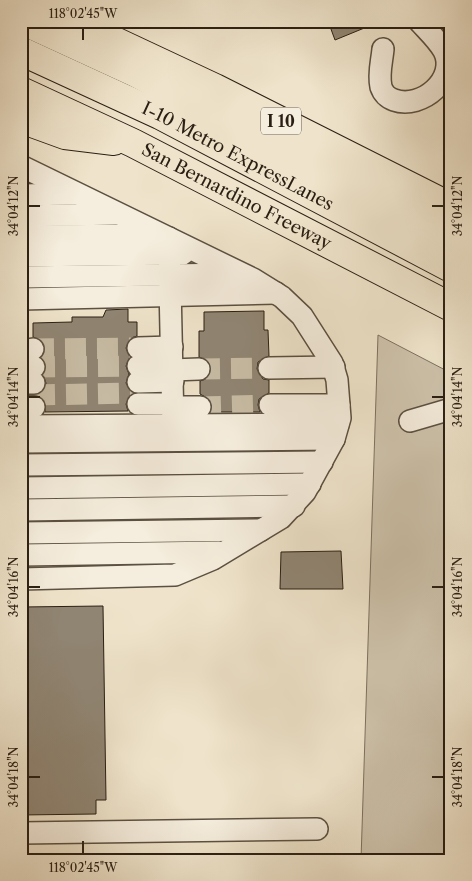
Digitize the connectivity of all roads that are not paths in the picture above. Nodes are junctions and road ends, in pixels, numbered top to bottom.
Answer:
1 (23, 21) edge
2 (72, 21) edge
3 (422, 23) edge
4 (101, 29) edge
5 (383, 48) dead end
6 (21, 51) edge
7 (21, 90) edge
8 (21, 119) edge
9 (133, 143) junction
10 (21, 166) edge
11 (21, 195) edge
12 (88, 198) junction
13 (21, 204) edge
14 (451, 207) edge
15 (21, 216) edge
16 (130, 219) junction
17 (21, 226) edge
18 (21, 236) edge
19 (451, 237) edge
20 (21, 246) edge
21 (21, 256) edge
22 (171, 260) junction
23 (223, 264) junction
24 (21, 267) edge
25 (451, 268) edge
26 (21, 277) edge
27 (260, 284) junction
28 (21, 288) edge
29 (21, 299) edge
30 (451, 307) edge
31 (334, 367) junction
32 (269, 368) tunnel mouth
33 (199, 369) tunnel mouth
34 (173, 386) junction
35 (200, 406) tunnel mouth
36 (270, 406) dead end
37 (451, 409) edge
38 (410, 421) dead end
39 (21, 426) edge
40 (21, 442) edge
41 (21, 452) edge
42 (21, 465) edge
43 (317, 465) junction
44 (21, 477) edge
45 (21, 488) edge
46 (21, 499) edge
47 (21, 510) edge
48 (21, 521) edge
49 (261, 530) junction
50 (21, 533) edge
51 (21, 545) edge
52 (233, 547) junction
53 (21, 555) edge
54 (196, 566) junction
55 (21, 568) edge
56 (21, 579) edge
57 (317, 829) dead end
58 (21, 833) edge

1 - 19 highway, I-10 Metro ExpressLanes
2 - 4 highway, I 10
3 - 5 lane
4 - 14 highway, I 10
6 - 25 highway, I-10 Metro ExpressLanes
7 - 9 highway, San Bernardino Freeway
8 - 9 highway
9 - 30 highway, San Bernardino Freeway
10 - 12 lane
11 - 12 lane
12 - 13 lane
12 - 16 lane
15 - 16 lane
16 - 17 lane
16 - 22 lane
18 - 22 lane
20 - 22 lane
21 - 22 lane
22 - 23 lane
22 - 23 lane
22 - 24 lane
22 - 26 lane
22 - 27 lane
22 - 27 lane
22 - 28 lane
22 - 29 lane
22 - 34 lane
23 - 27 lane
27 - 31 lane
31 - 32 lane
31 - 43 lane
33 - 34 lane
34 - 34 lane
34 - 35 lane
34 - 39 lane
34 - 43 lane
36 - 43 lane
37 - 38 lane
40 - 43 lane
41 - 43 lane
42 - 43 lane
43 - 44 lane
43 - 45 lane
43 - 46 lane
43 - 47 lane
43 - 48 lane
43 - 49 lane
49 - 50 lane
49 - 52 lane
51 - 52 lane
52 - 53 lane
52 - 54 lane
54 - 55 lane
54 - 56 lane
57 - 58 lane

